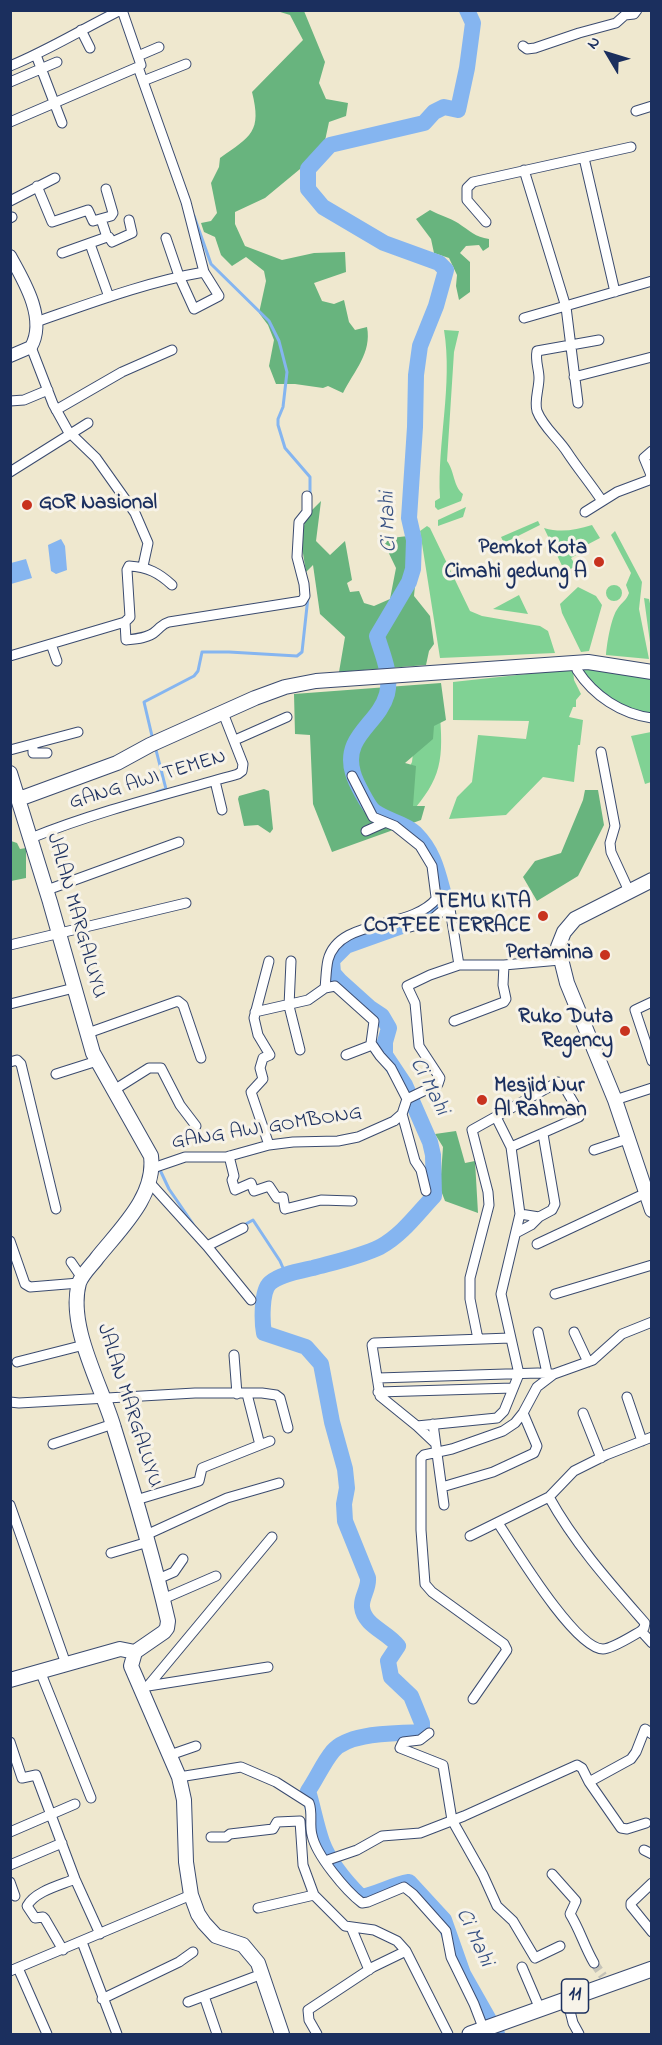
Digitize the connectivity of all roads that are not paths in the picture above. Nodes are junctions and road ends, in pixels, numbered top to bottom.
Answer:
1 (637, 10) edge
2 (125, 12) edge
3 (81, 30) junction
4 (523, 46) dead end
5 (159, 47) dead end
6 (90, 48) dead end
7 (36, 55) junction
8 (138, 56) junction
9 (57, 62) dead end
10 (186, 64) dead end
11 (10, 66) edge
12 (138, 67) junction
13 (41, 69) junction
14 (143, 81) junction
15 (10, 82) edge
16 (54, 105) junction
17 (651, 106) edge
18 (636, 111) dead end
19 (10, 122) edge
20 (62, 123) dead end
21 (631, 147) dead end
22 (584, 158) junction
23 (524, 170) junction
24 (55, 178) dead end
25 (37, 186) junction
26 (106, 189) dead end
27 (10, 201) edge
28 (101, 219) junction
29 (129, 220) dead end
30 (486, 222) dead end
31 (107, 237) junction
32 (166, 238) dead end
33 (90, 244) junction
34 (62, 253) dead end
35 (10, 256) edge
36 (204, 272) junction
37 (179, 276) junction
38 (651, 281) edge
39 (615, 292) junction
40 (109, 297) junction
41 (566, 307) junction
42 (524, 318) dead end
43 (36, 322) junction
44 (599, 340) dead end
45 (571, 345) junction
46 (31, 347) junction
47 (172, 350) dead end
48 (10, 356) edge
49 (651, 357) edge
50 (574, 377) junction
51 (48, 390) junction
52 (10, 401) edge
53 (578, 403) dead end
54 (56, 410) junction
55 (88, 423) dead end
56 (70, 433) junction
57 (651, 451) edge
58 (10, 472) edge
59 (307, 495) dead end
60 (602, 501) junction
61 (585, 512) dead end
62 (143, 566) junction
63 (172, 585) dead end
64 (126, 622) junction
65 (51, 644) junction
66 (10, 656) edge
67 (57, 662) dead end
68 (582, 666) junction
69 (651, 672) edge
70 (223, 713) junction
71 (286, 717) dead end
72 (651, 718) edge
73 (78, 732) dead end
74 (235, 740) junction
75 (33, 745) junction
76 (10, 750) edge
77 (601, 752) dead end
78 (47, 753) dead end
79 (10, 773) edge
80 (352, 776) dead end
81 (215, 781) junction
82 (17, 795) junction
83 (222, 810) dead end
84 (384, 823) junction
85 (366, 831) dead end
86 (31, 838) junction
87 (179, 842) dead end
88 (651, 880) edge
89 (46, 890) junction
90 (629, 891) junction
91 (443, 902) junction
92 (186, 903) dead end
93 (410, 927) dead end
94 (59, 933) junction
95 (10, 945) edge
96 (560, 960) junction
97 (269, 961) dead end
98 (291, 961) dead end
99 (459, 965) junction
100 (504, 965) junction
101 (74, 988) junction
102 (325, 988) junction
103 (651, 1002) edge
104 (10, 1004) edge
105 (289, 1006) junction
106 (255, 1012) junction
107 (454, 1021) dead end
108 (88, 1033) junction
109 (372, 1045) junction
110 (300, 1050) dead end
111 (346, 1055) dead end
112 (201, 1058) dead end
113 (97, 1061) junction
114 (651, 1061) edge
115 (10, 1062) edge
116 (56, 1074) dead end
117 (651, 1088) edge
118 (114, 1090) junction
119 (407, 1099) junction
120 (615, 1100) junction
121 (402, 1114) junction
122 (496, 1117) junction
123 (196, 1126) dead end
124 (543, 1134) junction
125 (627, 1139) junction
126 (269, 1145) junction
127 (511, 1148) junction
128 (594, 1150) dead end
129 (229, 1156) junction
130 (153, 1168) junction
131 (150, 1183) junction
132 (426, 1191) dead end
133 (646, 1193) junction
134 (352, 1201) dead end
135 (56, 1209) dead end
136 (651, 1210) edge
137 (520, 1214) junction
138 (539, 1217) junction
139 (243, 1228) dead end
140 (516, 1233) junction
141 (10, 1241) edge
142 (537, 1244) dead end
143 (207, 1246) junction
144 (70, 1262) dead end
145 (14, 1264) edge
146 (651, 1266) edge
147 (80, 1280) junction
148 (555, 1294) dead end
149 (250, 1300) dead end
150 (651, 1322) edge
151 (538, 1332) dead end
152 (574, 1332) dead end
153 (510, 1338) junction
154 (478, 1340) junction
155 (84, 1345) junction
156 (234, 1355) dead end
157 (17, 1362) dead end
158 (588, 1362) junction
159 (519, 1374) junction
160 (550, 1374) junction
161 (378, 1378) junction
162 (513, 1389) junction
163 (378, 1392) junction
164 (237, 1394) junction
165 (247, 1394) junction
166 (627, 1397) dead end
167 (104, 1399) junction
168 (10, 1402) edge
169 (523, 1413) junction
170 (583, 1413) dead end
171 (113, 1424) junction
172 (433, 1424) junction
173 (417, 1426) junction
174 (288, 1428) dead end
175 (647, 1439) edge
176 (270, 1441) dead end
177 (53, 1444) dead end
178 (260, 1445) junction
179 (436, 1448) junction
180 (601, 1458) junction
181 (279, 1483) dead end
182 (442, 1487) junction
183 (549, 1497) junction
184 (136, 1500) junction
185 (10, 1505) edge
186 (444, 1505) dead end
187 (498, 1523) junction
188 (470, 1536) dead end
189 (272, 1537) dead end
190 (147, 1539) junction
191 (111, 1553) dead end
192 (183, 1558) dead end
193 (216, 1576) dead end
194 (158, 1579) junction
195 (163, 1599) junction
196 (641, 1631) junction
197 (651, 1643) edge
198 (135, 1652) junction
199 (66, 1664) junction
200 (268, 1667) dead end
201 (40, 1671) junction
202 (10, 1680) edge
203 (144, 1688) junction
204 (473, 1699) dead end
205 (429, 1733) dead end
206 (651, 1734) edge
207 (10, 1742) edge
208 (196, 1746) dead end
209 (170, 1755) junction
210 (14, 1761) edge
211 (179, 1777) junction
212 (588, 1782) junction
213 (91, 1798) dead end
214 (75, 1804) dead end
215 (51, 1814) junction
216 (453, 1820) junction
217 (300, 1821) junction
218 (310, 1822) junction
219 (646, 1823) dead end
220 (10, 1832) edge
221 (211, 1838) dead end
222 (62, 1843) junction
223 (327, 1860) junction
224 (10, 1865) edge
225 (552, 1874) dead end
226 (75, 1879) junction
227 (10, 1882) edge
228 (651, 1883) edge
229 (191, 1895) junction
230 (314, 1895) junction
231 (15, 1896) dead end
232 (258, 1908) dead end
233 (351, 1927) junction
234 (651, 1932) edge
235 (100, 1934) junction
236 (82, 1942) junction
237 (560, 1946) dead end
238 (63, 1950) junction
239 (406, 1951) junction
240 (193, 1952) dead end
241 (594, 1963) tunnel mouth
242 (522, 1967) dead end
243 (651, 1969) edge
244 (14, 1970) edge
245 (369, 1970) junction
246 (262, 1974) junction
247 (651, 1978) edge
248 (204, 1996) junction
249 (102, 1999) junction
250 (188, 2002) dead end
251 (568, 2007) junction
252 (540, 2009) junction
253 (490, 2030) edge
254 (45, 2034) edge
255 (117, 2034) edge
256 (218, 2034) edge
257 (282, 2034) edge
258 (317, 2034) edge
259 (448, 2034) edge
260 (579, 2034) edge

1 - 4 street
2 - 3 street
2 - 8 street
3 - 6 street
3 - 7 street
5 - 8 street
7 - 11 street
7 - 13 street
8 - 12 street
9 - 13 street
10 - 14 street
12 - 14 street
12 - 16 street
13 - 15 street
13 - 16 street
14 - 36 street
16 - 19 street
16 - 20 street
17 - 18 street
21 - 22 street
22 - 23 street
22 - 39 street
23 - 30 street
23 - 41 street
24 - 25 street
25 - 27 street
25 - 28 street
26 - 28 street
28 - 31 street
29 - 31 street
31 - 33 street
32 - 37 street
33 - 34 street
33 - 40 street
35 - 43 street
36 - 37 street
36 - 37 street
37 - 40 street
38 - 39 street
39 - 41 street
40 - 43 street
41 - 42 street
41 - 45 street
43 - 46 street
44 - 45 street
45 - 50 street
45 - 60 street
46 - 48 street
46 - 51 street
47 - 54 street
49 - 50 street
50 - 53 street
51 - 52 street
51 - 54 street
54 - 56 street
55 - 56 street
56 - 58 street
56 - 62 street
57 - 60 street
59 - 64 street
60 - 61 street
62 - 63 street
62 - 64 street
64 - 65 street
65 - 66 street
65 - 67 street
68 - 69 main road
68 - 70 main road
68 - 72 street
70 - 74 street
70 - 82 main road
71 - 74 street
73 - 75 street
74 - 81 street, GANG AWI TEMEN
75 - 76 street
75 - 78 street
77 - 90 street
79 - 82 main road, JALAN MARGALUYU
80 - 84 street
81 - 83 street
81 - 86 street, GANG AWI TEMEN
82 - 86 main road, JALAN MARGALUYU
84 - 85 street
84 - 91 street
86 - 89 main road, JALAN MARGALUYU
87 - 89 street
88 - 90 main road
89 - 94 main road, JALAN MARGALUYU
90 - 96 main road
91 - 93 street
91 - 99 street
91 - 102 street
92 - 94 street
94 - 95 street
94 - 101 main road, JALAN MARGALUYU
96 - 100 street
96 - 120 main road
97 - 106 street
98 - 105 street
99 - 100 street
99 - 119 street
100 - 107 street
101 - 104 street
101 - 108 main road, JALAN MARGALUYU
102 - 105 street
102 - 109 street
103 - 114 street
105 - 106 street
105 - 110 street
106 - 126 street
108 - 112 street
108 - 113 main road, JALAN MARGALUYU
109 - 111 street
109 - 119 street
113 - 116 street
113 - 118 main road, JALAN MARGALUYU
115 - 135 street
117 - 120 street
118 - 123 street
118 - 130 main road, JALAN MARGALUYU
119 - 121 street
120 - 125 main road
121 - 126 street, GANG AWI GOMBONG
121 - 132 street
122 - 124 street
122 - 127 street
122 - 154 street
124 - 127 street
124 - 138 street
125 - 128 street
125 - 133 main road
126 - 129 street, GANG AWI GOMBONG
127 - 137 street
129 - 130 street, GANG AWI GOMBONG
129 - 134 street
130 - 131 main road
131 - 143 street
131 - 147 main road
133 - 136 main road
133 - 142 street
137 - 138 street
137 - 140 street
138 - 140 street
139 - 143 street
140 - 153 street
141 - 145 street
143 - 149 street
144 - 147 street
145 - 147 street
146 - 148 street
147 - 155 main road, JALAN MARGALUYU
150 - 158 street
151 - 160 street
152 - 158 street
153 - 154 street
153 - 159 street
154 - 161 street
155 - 157 street
155 - 167 main road, JALAN MARGALUYU
156 - 164 street
158 - 160 street
159 - 160 street
159 - 161 street
159 - 162 street
160 - 169 street
161 - 163 street
162 - 163 street
162 - 172 street
163 - 173 street
164 - 165 street
164 - 167 street
165 - 174 street
165 - 178 street
166 - 175 street
167 - 168 street
167 - 171 main road, JALAN MARGALUYU
169 - 179 street
169 - 182 street
170 - 180 street
171 - 177 street
171 - 184 main road, JALAN MARGALUYU
172 - 173 street
172 - 179 street
173 - 179 street
175 - 180 street
176 - 178 street
178 - 184 street
179 - 182 street
179 - 204 street
180 - 183 street
181 - 190 street
182 - 186 street
183 - 187 street
183 - 196 street
184 - 190 main road, JALAN MARGALUYU
185 - 199 street
187 - 188 street
187 - 196 street
189 - 203 street
190 - 191 street
190 - 194 main road, JALAN MARGALUYU
192 - 194 street
193 - 195 street
194 - 195 main road, JALAN MARGALUYU
195 - 198 main road, JALAN MARGALUYU
196 - 197 street
198 - 199 main road
198 - 203 main road
199 - 201 main road
200 - 203 street
201 - 202 main road
201 - 213 street
203 - 209 main road
205 - 216 street
206 - 212 street
207 - 210 street
208 - 209 street
209 - 211 main road
210 - 215 street
211 - 218 street
211 - 229 main road
212 - 216 street
212 - 219 street
214 - 215 street
215 - 220 street
215 - 222 street
216 - 223 street
216 - 237 street
217 - 218 street
217 - 221 street
217 - 230 street
218 - 223 street
222 - 224 street
222 - 226 street
223 - 253 street
225 - 241 street
226 - 235 street
226 - 238 street
227 - 231 street
228 - 234 street
229 - 235 street
229 - 246 main road
230 - 232 street
230 - 233 street
233 - 239 street
233 - 245 street
235 - 236 street
236 - 238 street
236 - 249 street
238 - 244 street
239 - 245 street
239 - 259 street
240 - 249 street
242 - 252 street
243 - 252 highway, 11
244 - 254 street
245 - 258 street
246 - 248 street
246 - 257 main road
247 - 251 highway, 11
248 - 250 street
248 - 256 street
249 - 255 street
251 - 253 highway, 11
251 - 260 street
252 - 253 highway, 11

